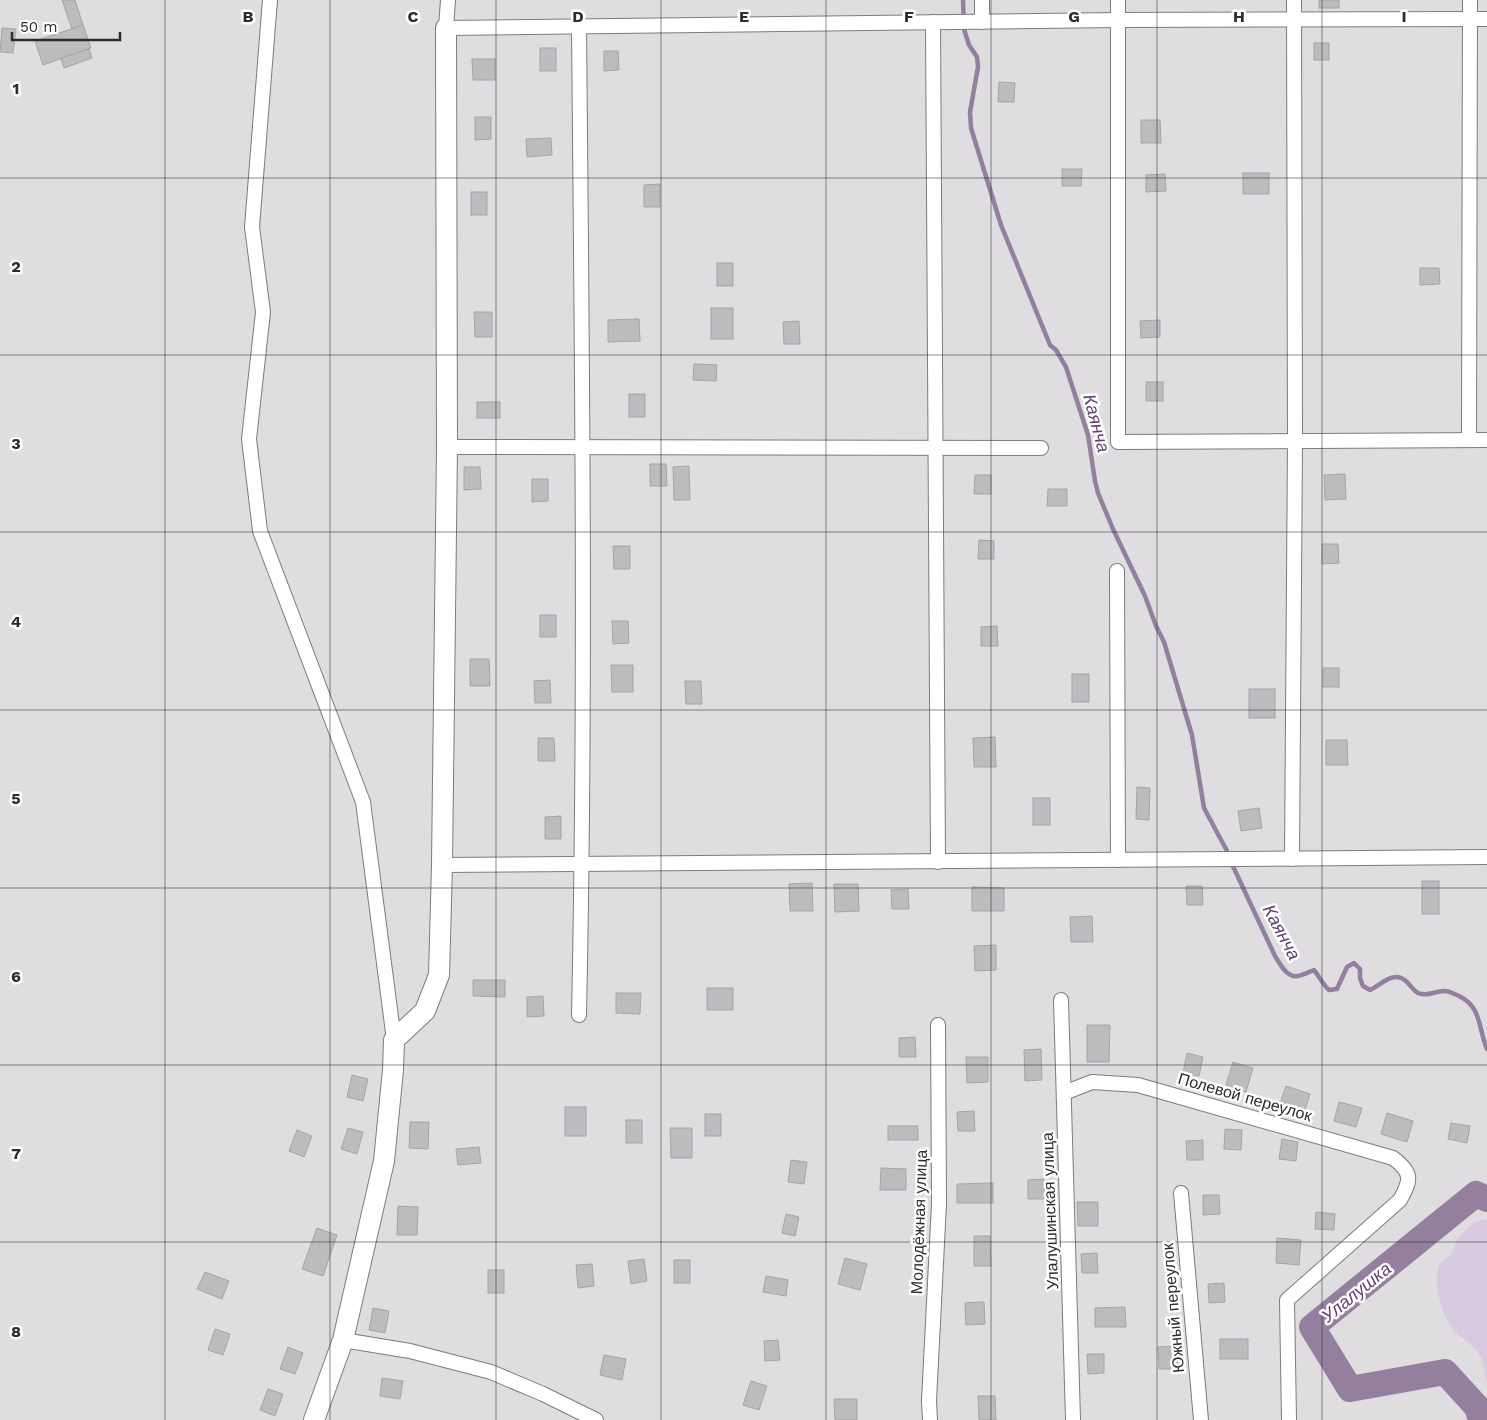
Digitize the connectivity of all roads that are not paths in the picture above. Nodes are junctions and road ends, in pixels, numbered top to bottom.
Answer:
1 (270, 0) edge
2 (448, 0) edge
3 (982, 0) edge
4 (1118, 0) edge
5 (1294, 0) edge
6 (1470, 0) edge
7 (1470, 19) junction
8 (1487, 19) edge
9 (1118, 20) junction
10 (1294, 20) junction
11 (933, 22) junction
12 (982, 22) junction
13 (579, 26) junction
14 (446, 28) junction
15 (1469, 440) junction
16 (1487, 440) edge
17 (1295, 442) junction
18 (583, 446) junction
19 (446, 447) junction
20 (936, 447) junction
21 (1041, 448) dead end
22 (1117, 571) dead end
23 (1487, 857) edge
24 (1292, 859) junction
25 (1118, 860) junction
26 (938, 862) junction
27 (442, 865) junction
28 (582, 865) junction
29 (1061, 1000) dead end
30 (579, 1015) dead end
31 (938, 1024) dead end
32 (394, 1040) junction
33 (1064, 1093) junction
34 (1181, 1193) dead end
35 (344, 1340) junction
36 (314, 1420) edge
37 (596, 1420) edge
38 (930, 1420) edge
39 (1073, 1420) edge
40 (1201, 1420) edge
41 (1289, 1420) edge

1 - 32 street
2 - 14 street
3 - 12 street
4 - 9 street
5 - 10 street
6 - 7 street
7 - 8 street
7 - 10 street
7 - 15 street
9 - 10 street
9 - 12 street
9 - 17 street
10 - 17 street
11 - 12 street
11 - 13 street
11 - 20 street
13 - 14 street
13 - 18 street
14 - 19 street
15 - 16 street
15 - 17 street
17 - 24 street
18 - 19 street
18 - 20 street
18 - 28 street
19 - 27 street
20 - 21 street
20 - 26 street
22 - 25 street
23 - 24 street
24 - 25 street
25 - 26 street
26 - 28 street
27 - 28 street
27 - 32 street
28 - 30 street
29 - 33 street, Улалушинская улица
31 - 38 street, Молодёжная улица
32 - 35 street
33 - 39 street, Улалушинская улица
33 - 41 street, Полевой переулок
34 - 40 street, Южный переулок
35 - 36 street
35 - 37 street

